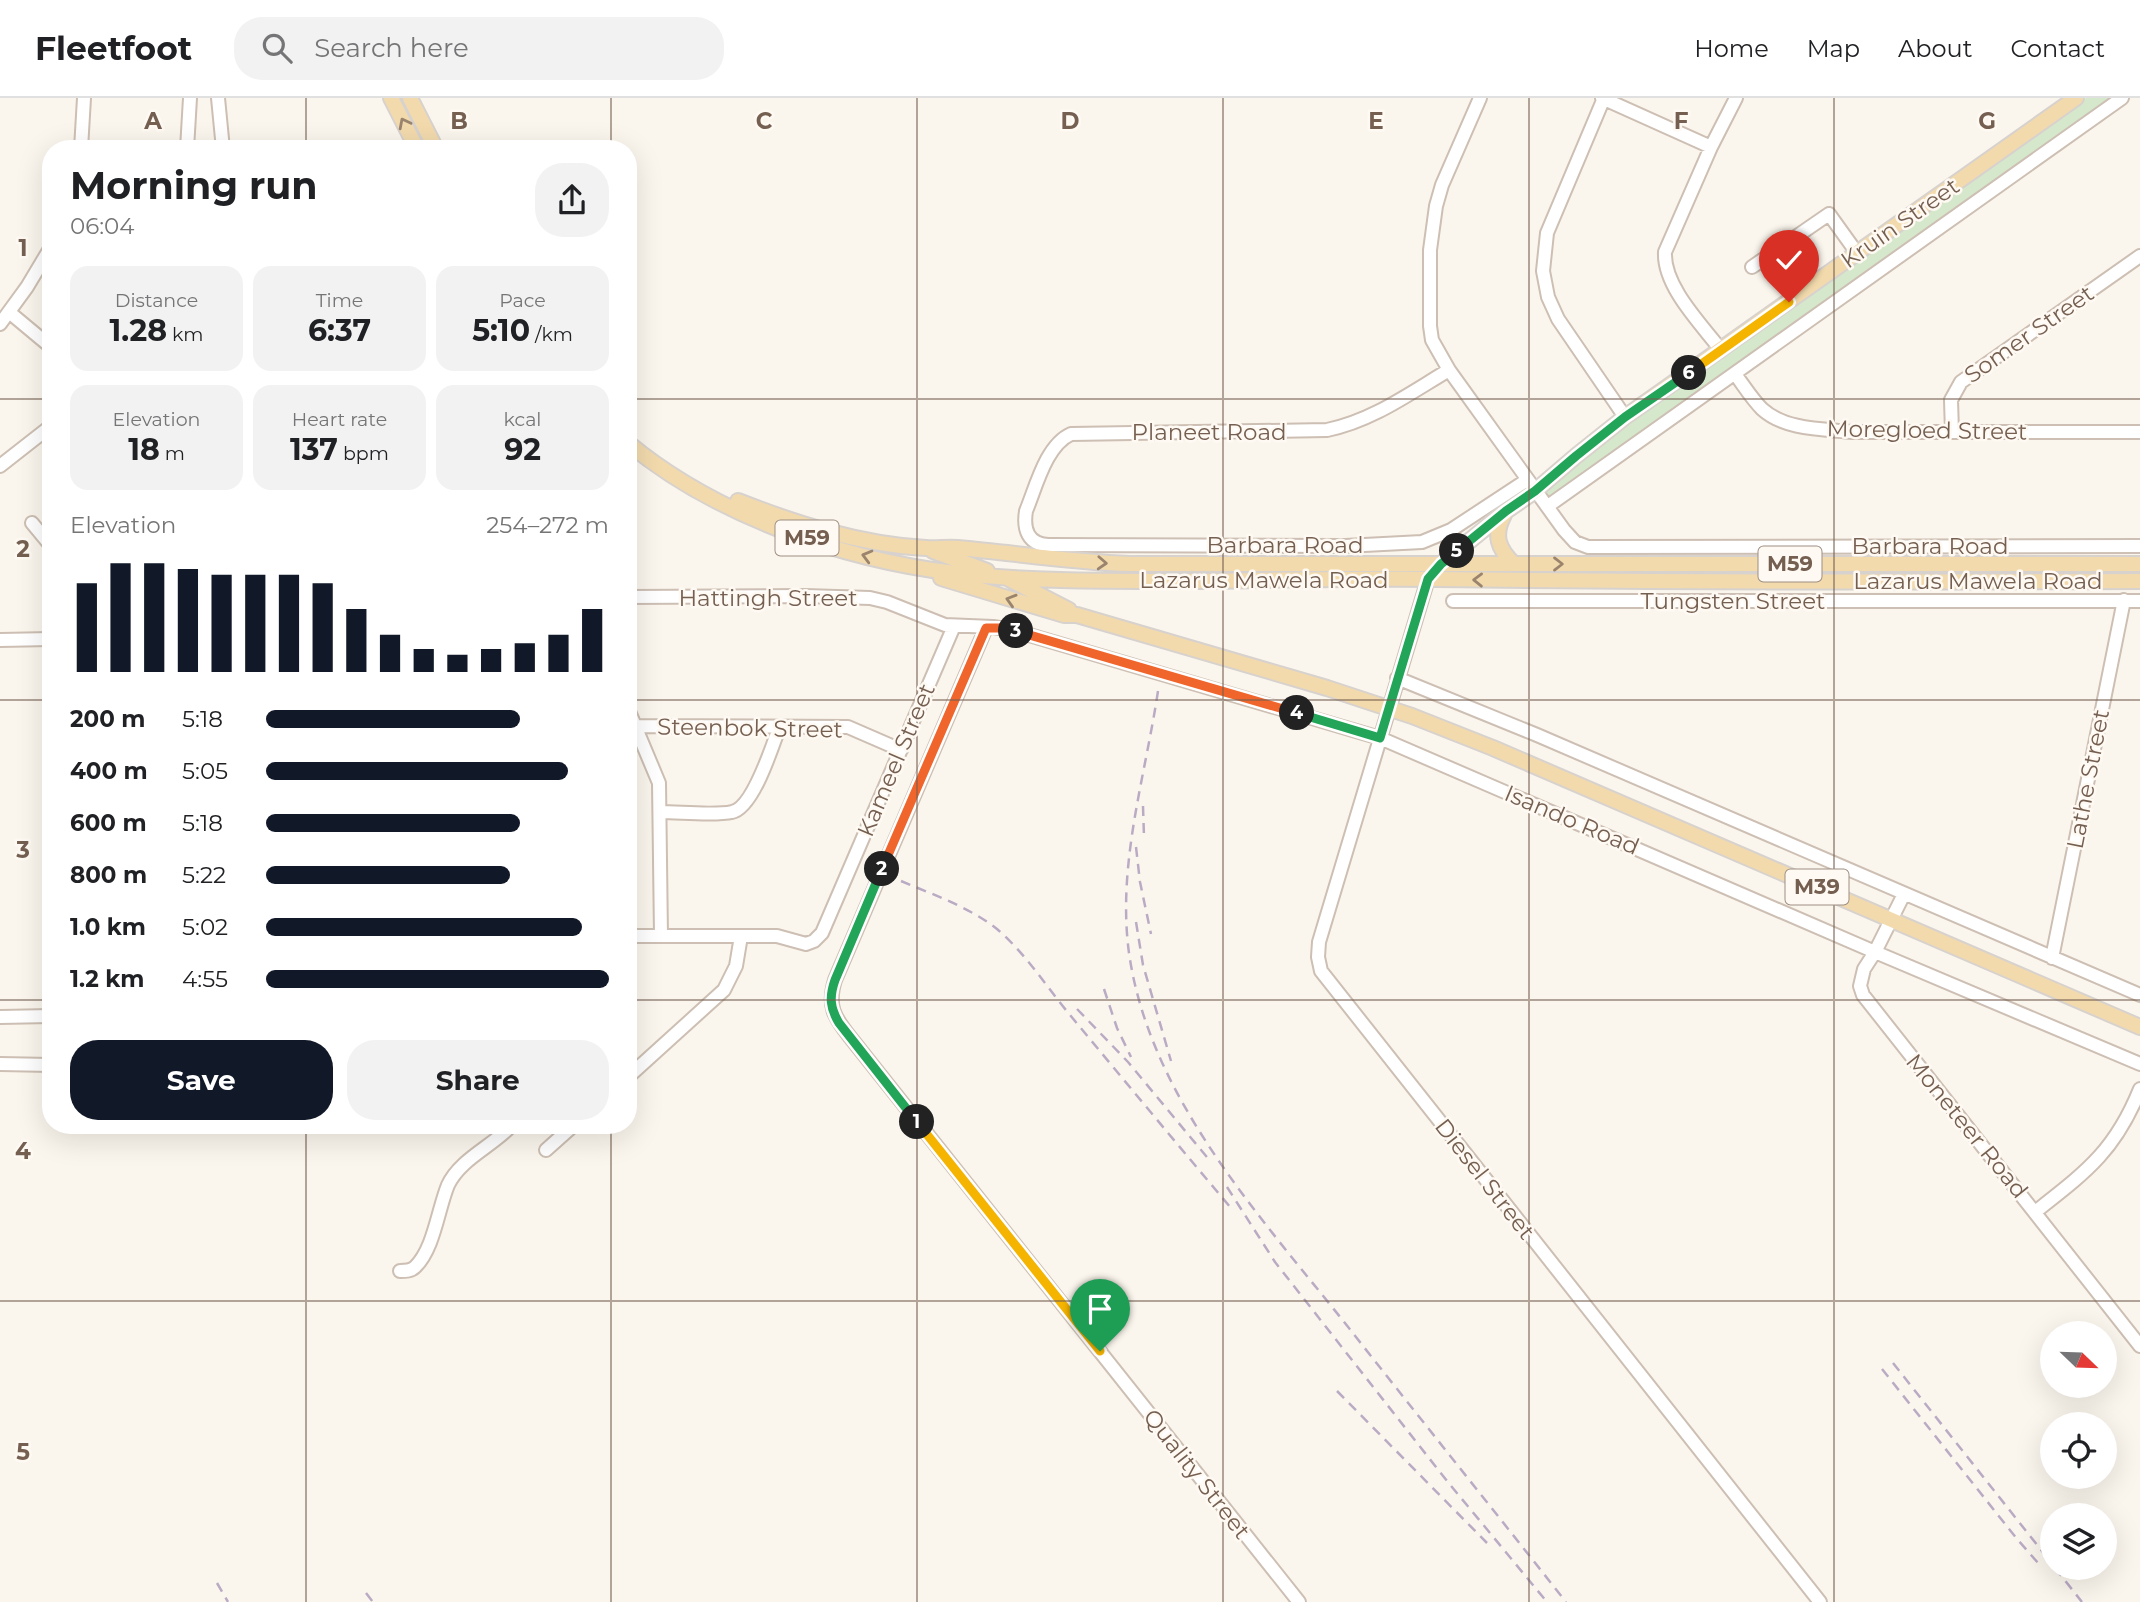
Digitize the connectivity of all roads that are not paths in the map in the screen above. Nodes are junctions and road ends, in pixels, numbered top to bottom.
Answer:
1 (84, 98) edge
2 (190, 98) edge
3 (218, 98) edge
4 (391, 98) edge
5 (410, 98) edge
6 (1479, 98) edge
7 (1603, 98) edge
8 (1736, 98) edge
9 (2076, 98) edge
10 (2122, 98) edge
11 (82, 140) edge
12 (188, 140) edge
13 (222, 140) edge
14 (412, 140) edge
15 (431, 140) edge
16 (1711, 147) junction
17 (1857, 254) junction
18 (2140, 256) edge
19 (42, 261) edge
20 (1752, 267) dead end
21 (9, 312) junction
22 (0, 324) edge
23 (42, 339) edge
24 (1721, 350) junction
25 (1448, 370) junction
26 (1735, 374) junction
27 (1625, 417) junction
28 (1952, 432) junction
29 (2140, 432) edge
30 (42, 433) edge
31 (637, 439) edge
32 (637, 449) edge
33 (0, 466) edge
34 (1531, 485) junction
35 (1548, 506) junction
36 (1506, 511) junction
37 (32, 523) dead end
38 (42, 535) edge
39 (1028, 535) joint
40 (2140, 545) edge
41 (926, 548) junction
42 (898, 564) junction
43 (1441, 564) junction
44 (1514, 564) junction
45 (2140, 564) edge
46 (1006, 578) junction
47 (1428, 579) junction
48 (2140, 581) edge
49 (637, 597) edge
50 (2124, 600) junction
51 (1453, 601) dead end
52 (2140, 601) edge
53 (1077, 615) junction
54 (954, 626) junction
55 (986, 628) junction
56 (42, 639) edge
57 (0, 640) edge
58 (1397, 678) junction
59 (1390, 708) junction
60 (637, 726) edge
61 (637, 728) edge
62 (779, 728) junction
63 (1380, 738) junction
64 (901, 750) junction
65 (661, 812) junction
66 (1904, 894) junction
67 (1892, 920) junction
68 (637, 936) edge
69 (661, 936) junction
70 (741, 936) junction
71 (1875, 952) junction
72 (2052, 957) junction
73 (2140, 995) edge
74 (42, 1016) edge
75 (0, 1017) edge
76 (2140, 1027) edge
77 (2140, 1063) edge
78 (0, 1064) edge
79 (42, 1065) edge
80 (637, 1069) edge
81 (2140, 1089) edge
82 (496, 1134) edge
83 (564, 1134) edge
84 (546, 1150) dead end
85 (2035, 1212) junction
86 (400, 1271) dead end
87 (2140, 1346) edge
88 (1299, 1602) edge
89 (1819, 1602) edge

1 - 11 street
2 - 12 street
3 - 13 street
14 -> 4 main road
5 - 15 main road
6 - 25 street
7 - 16 street
7 - 27 street
8 - 16 street
9 - 17 main road, Kruin Street
10 - 26 street, Kruin Street
16 - 24 street
17 - 20 street
17 - 24 main road, Kruin Street
18 - 28 street, Somer Street
19 - 21 street
21 - 22 street
21 - 23 street
24 - 27 main road, Kruin Street
25 - 34 street
25 - 39 street, Planeet Road
26 - 28 street, Moregloed Street
26 - 35 street, Kruin Street
27 - 34 main road, Kruin Street
28 - 29 street, Moregloed Street
30 - 33 street
31 - 41 main road, Lazarus Mawela Road / M59
42 -> 32 main road, Lazarus Mawela Road / M59
34 - 35 street, Barbara Road
34 - 36 main road, Kruin Street
34 - 39 street, Barbara Road
35 - 40 street, Barbara Road
36 - 43 main road, Kruin Street
36 - 44 main road
37 - 38 street
41 -> 43 main road, Lazarus Mawela Road / M59
41 - 46 main road, M39
42 - 46 main road, Lazarus Mawela Road / M59
53 -> 42 main road, Isando Road / M39
43 - 44 main road, Lazarus Mawela Road / M59
43 - 47 main road, Kruin Street
44 -> 45 main road, Lazarus Mawela Road / M59
46 - 47 main road, Lazarus Mawela Road / M59
46 - 53 main road, Isando Road / M39
48 -> 47 main road, Lazarus Mawela Road / M59
47 - 58 street
49 - 54 street, Hattingh Street
50 - 51 street, Tungsten Street
50 - 52 street, Tungsten Street
50 - 72 street, Lathe Street
53 - 59 main road, Isando Road / M39
54 - 55 street, Hattingh Street
54 - 64 street, Kameel Street
55 - 63 street, Isando Road
55 - 88 street, Quality Street
56 - 57 street
58 - 59 street
58 - 66 street
59 - 63 street, Diesel Street
59 - 67 main road, Isando Road / M39
60 - 62 street, Steenbok Street
61 - 65 street
62 - 64 street, Steenbok Street
62 - 65 street
63 - 71 street, Isando Road
63 - 89 street, Diesel Street
64 - 70 street, Kameel Street
65 - 69 street
66 - 67 street, Moneteer Road
66 - 72 street
67 - 71 street, Moneteer Road
67 - 76 main road, Isando Road / M39
68 - 69 street
69 - 70 street
70 - 80 street
71 - 77 street, Isando Road
71 - 85 street, Moneteer Road
72 - 73 street
74 - 75 street
78 - 79 street
81 - 85 street
82 - 86 street
83 - 84 street
85 - 87 street, Moneteer Road

